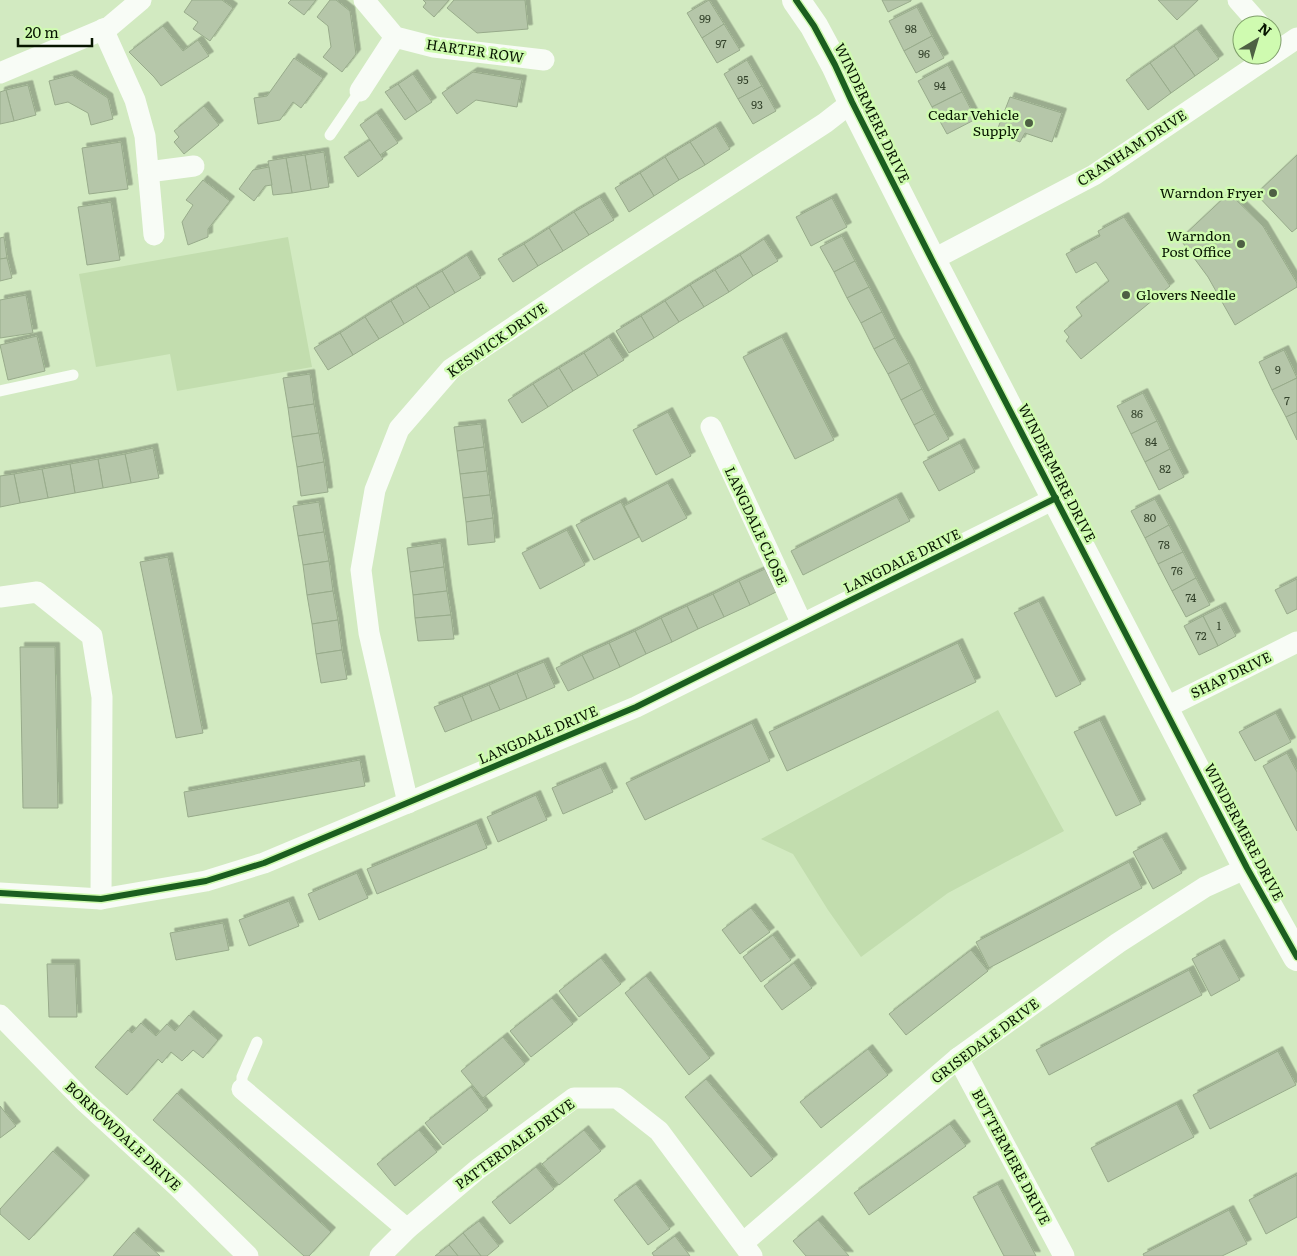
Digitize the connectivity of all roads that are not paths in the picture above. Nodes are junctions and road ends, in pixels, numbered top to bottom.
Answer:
1 (141, 0) edge
2 (364, 0) edge
3 (796, 0) edge
4 (1238, 0) edge
5 (1251, 15) edge
6 (103, 29) junction
7 (395, 37) junction
8 (1283, 42) edge
9 (544, 60) dead end
10 (0, 73) edge
11 (360, 91) joint
12 (852, 102) junction
13 (330, 135) dead end
14 (194, 166) dead end
15 (148, 172) junction
16 (154, 234) dead end
17 (932, 260) junction
18 (73, 375) dead end
19 (0, 391) edge
20 (711, 428) dead end
21 (1056, 498) junction
22 (0, 598) edge
23 (802, 624) junction
24 (1297, 642) edge
25 (1165, 708) junction
26 (408, 803) junction
27 (1247, 868) junction
28 (0, 893) edge
29 (101, 899) junction
30 (1297, 957) edge
31 (0, 1015) edge
32 (258, 1042) dead end
33 (958, 1058) junction
34 (242, 1089) joint
35 (407, 1229) junction
36 (747, 1250) edge
37 (248, 1256) edge
38 (380, 1256) edge
39 (1064, 1256) edge

1 - 6 street
2 - 7 street
3 - 12 street, WINDERMERE DRIVE
4 - 5 street
6 - 10 street
6 - 15 street
7 - 9 street, HARTER ROW
7 - 11 street
8 - 17 street, CRANHAM DRIVE
11 - 13 lane
12 - 17 street, WINDERMERE DRIVE
12 - 26 street, KESWICK DRIVE
14 - 15 street
15 - 16 street
17 - 21 street, WINDERMERE DRIVE
18 - 19 lane
20 - 23 street, LANGDALE CLOSE
21 - 23 street, LANGDALE DRIVE
21 - 25 street, WINDERMERE DRIVE
22 - 29 street
23 - 26 street, LANGDALE DRIVE
24 - 25 street, SHAP DRIVE
25 - 27 street, WINDERMERE DRIVE
26 - 29 street, LANGDALE DRIVE
27 - 30 street, WINDERMERE DRIVE
27 - 33 street, GRISEDALE DRIVE
28 - 29 street, LANGDALE DRIVE
31 - 37 street, BORROWDALE DRIVE
32 - 34 lane
33 - 36 street, GRISEDALE DRIVE
33 - 39 street, BUTTERMERE DRIVE
34 - 35 street
35 - 36 street, PATTERDALE DRIVE
35 - 38 street, PATTERDALE DRIVE

